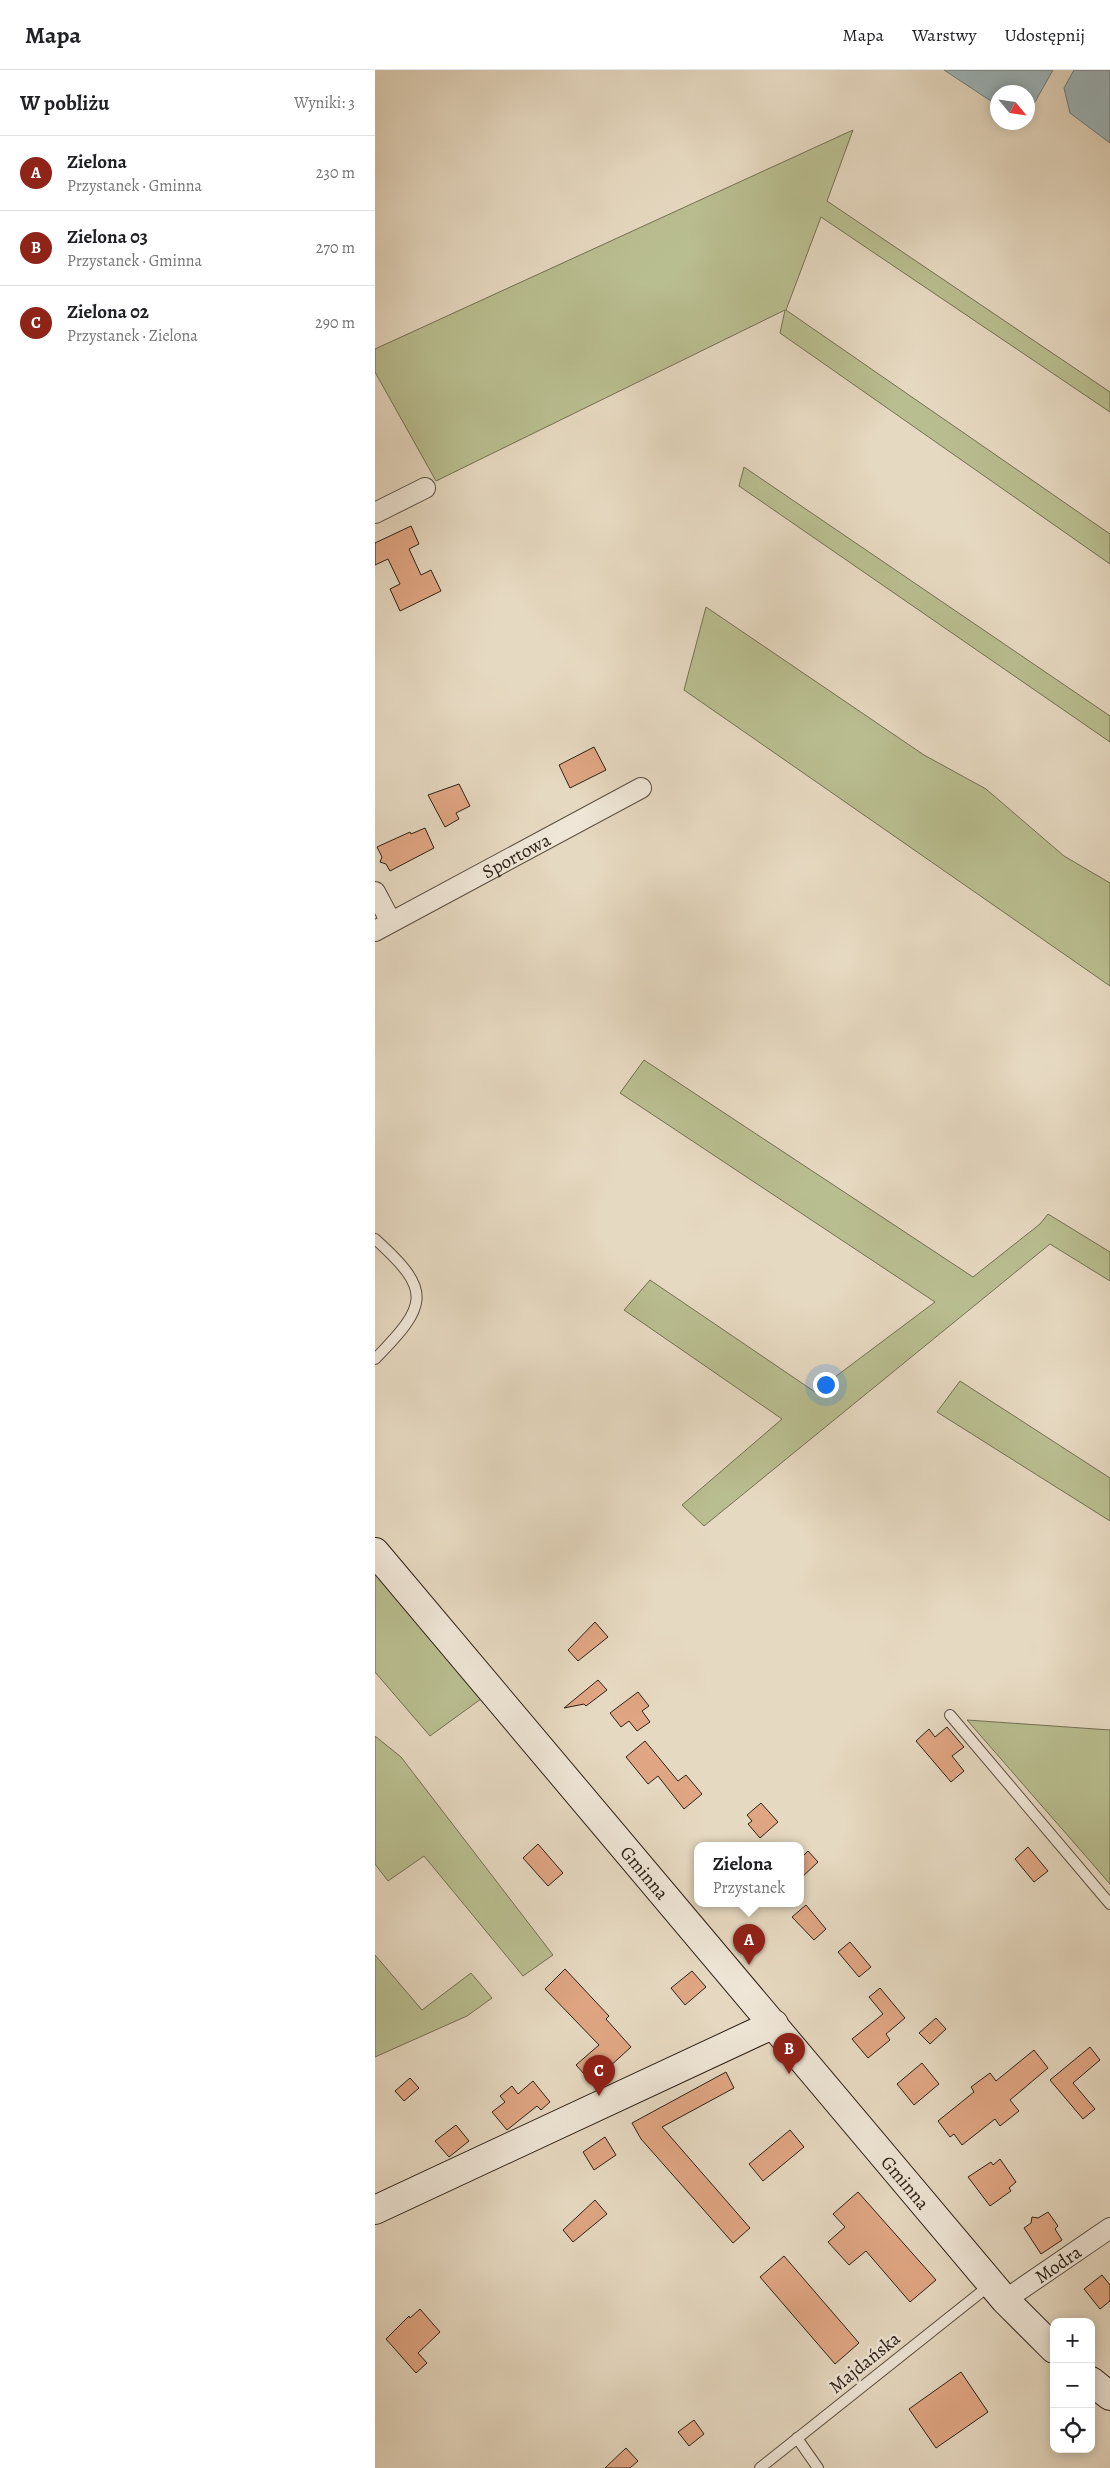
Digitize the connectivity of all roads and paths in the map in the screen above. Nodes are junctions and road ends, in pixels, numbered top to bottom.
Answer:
1 (425, 488) dead end
2 (375, 513) edge
3 (641, 788) dead end
4 (375, 892) edge
5 (383, 926) edge
6 (375, 1238) edge
7 (375, 1359) edge
8 (375, 1552) edge
9 (949, 1715) dead end
10 (1110, 1904) edge
11 (774, 2024) junction
12 (375, 2210) edge
13 (1110, 2228) edge
14 (998, 2292) junction
15 (1050, 2345) edge
16 (1095, 2384) edge
17 (1110, 2396) edge
18 (797, 2438) junction
19 (760, 2468) edge
20 (818, 2468) edge

1 - 2 street
3 - 5 street, Sportowa
4 - 5 street, Sportowa
6 - 7 lane
8 - 11 main road, Gminna
9 - 10 lane
11 - 12 main road
11 - 14 main road, Gminna
13 - 14 street, Modra
14 - 15 main road, Gminna
14 - 18 lane, Majdańska
16 - 17 main road
18 - 19 lane, Majdańska
18 - 20 lane

